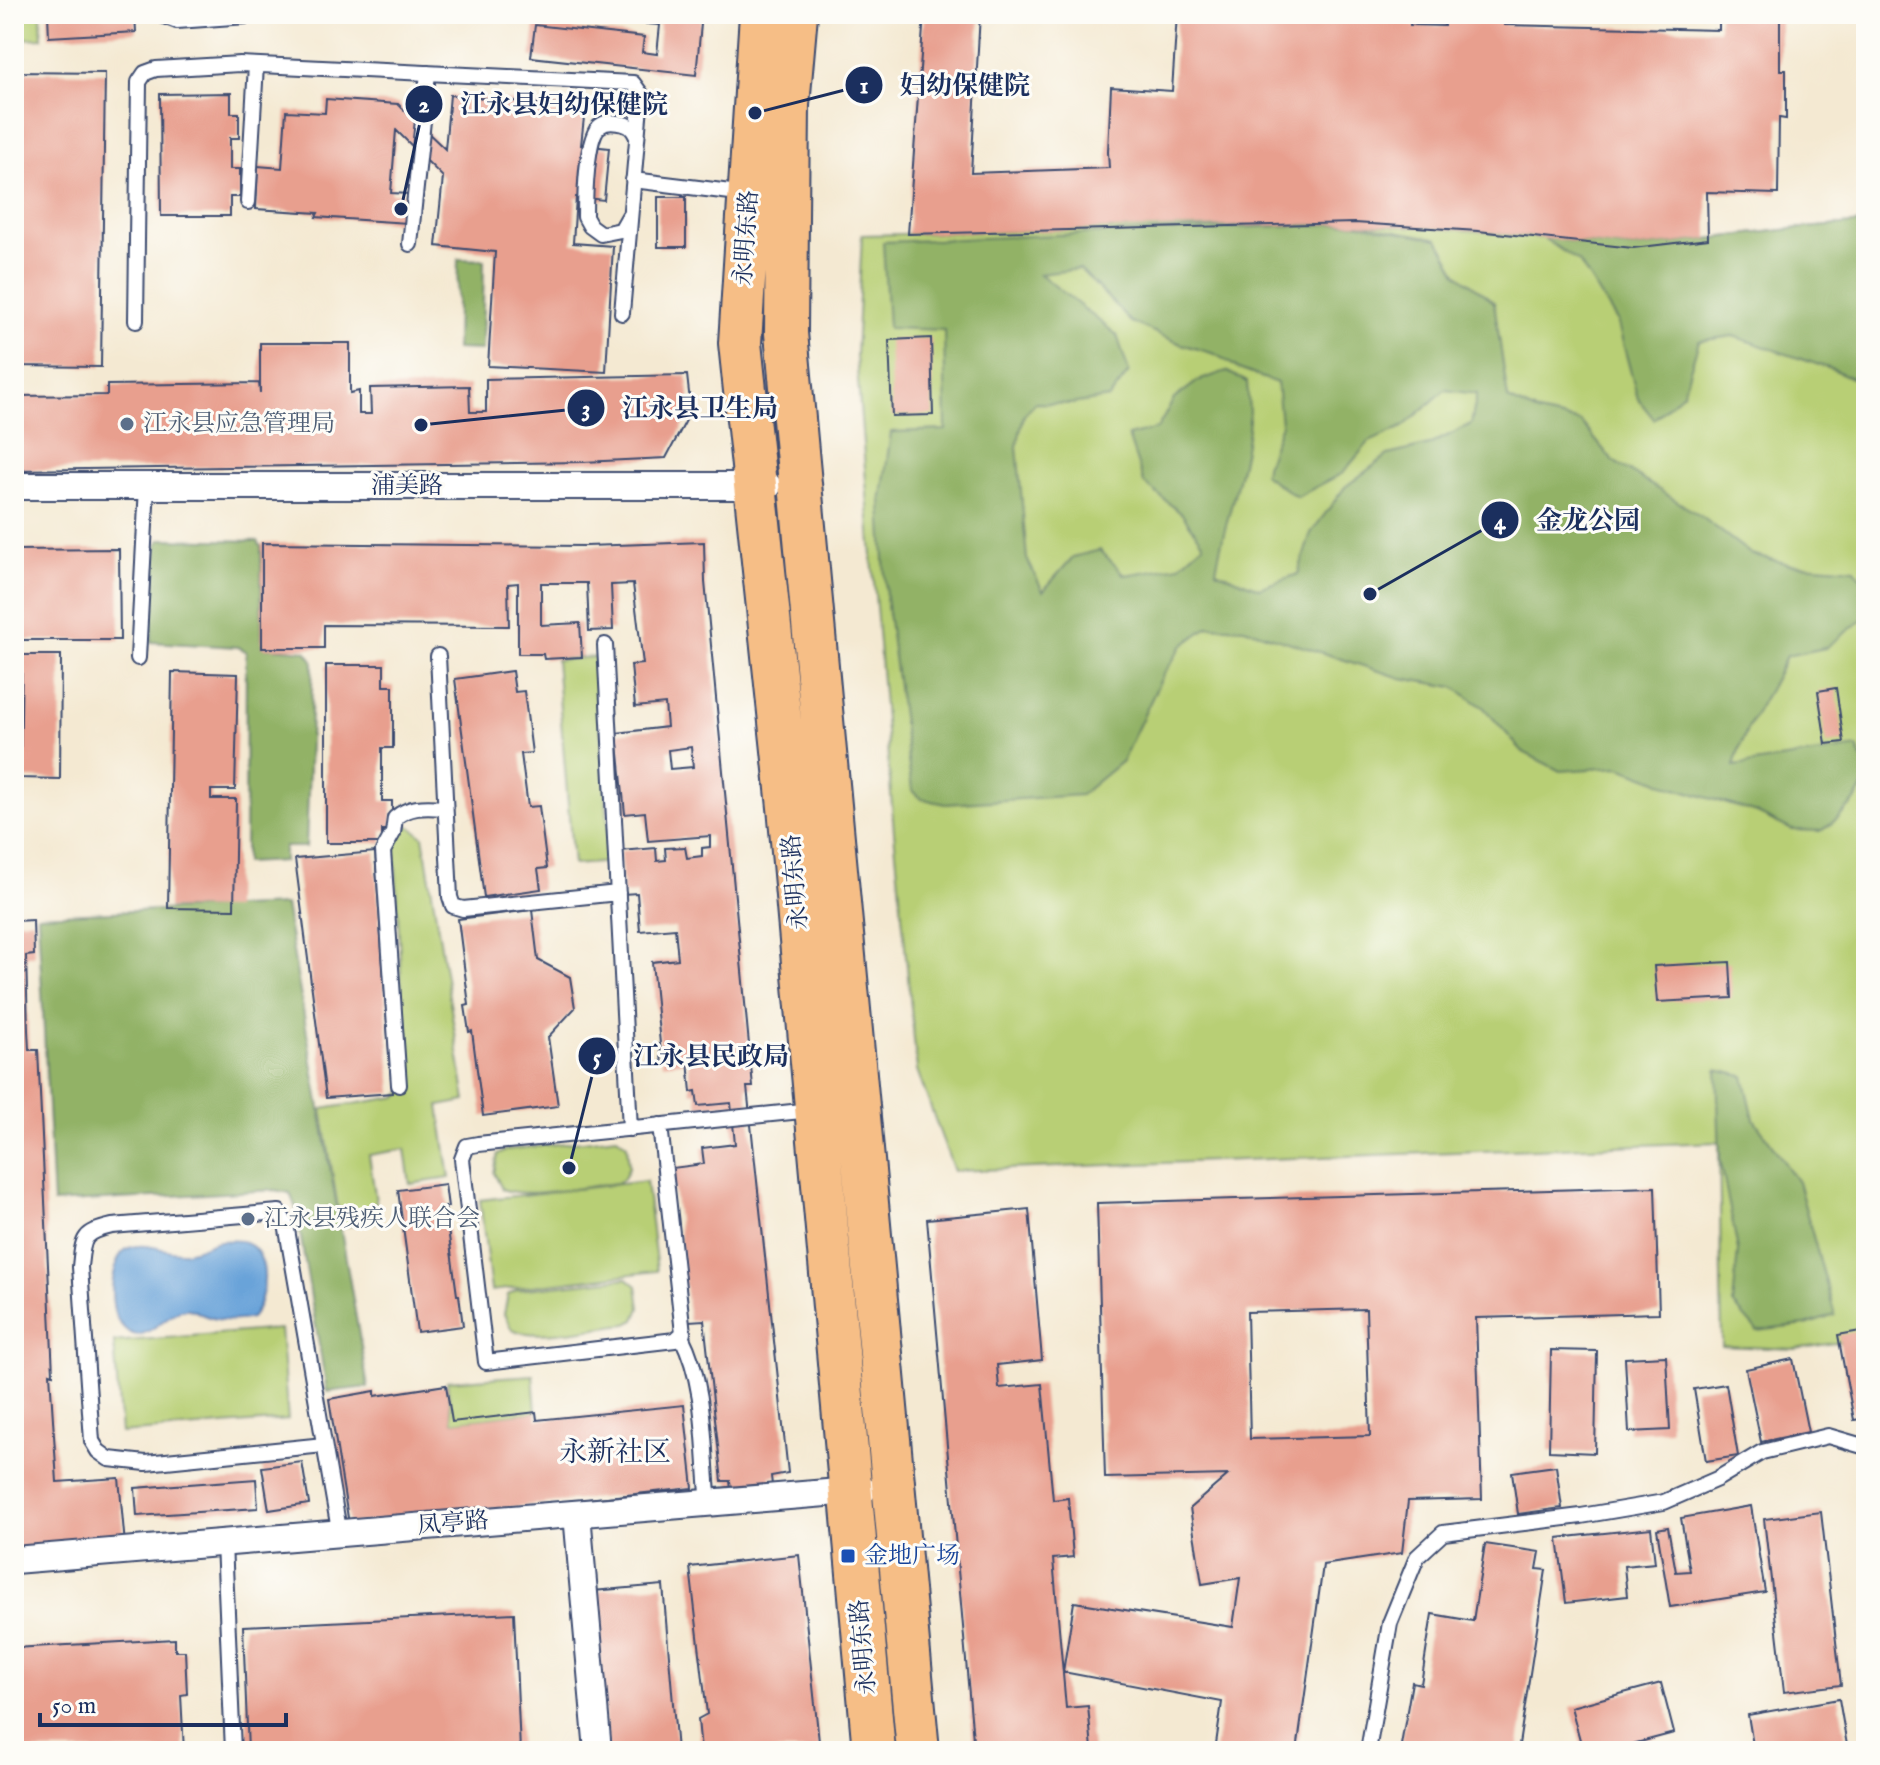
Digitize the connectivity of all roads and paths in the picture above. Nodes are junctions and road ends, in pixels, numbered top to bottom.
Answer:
1 (159, 14) edge
2 (275, 14) edge
3 (761, 14) edge
4 (796, 14) edge
5 (256, 65) junction
6 (428, 73) junction
7 (637, 137) junction
8 (633, 180) junction
9 (768, 197) junction
10 (248, 202) dead end
11 (630, 214) junction
12 (410, 244) dead end
13 (622, 313) dead end
14 (136, 321) dead end
15 (14, 486) edge
16 (147, 486) junction
17 (800, 486) junction
18 (755, 487) junction
19 (605, 645) dead end
20 (438, 656) dead end
21 (138, 658) dead end
22 (445, 808) junction
23 (618, 893) junction
24 (399, 1085) dead end
25 (816, 1110) junction
26 (660, 1125) junction
27 (630, 1129) junction
28 (681, 1336) junction
29 (1866, 1437) edge
30 (1851, 1443) junction
31 (324, 1445) junction
32 (1866, 1447) edge
33 (893, 1487) junction
34 (850, 1492) junction
35 (709, 1504) junction
36 (577, 1514) junction
37 (339, 1534) junction
38 (224, 1543) junction
39 (14, 1560) edge
40 (233, 1751) edge
41 (598, 1751) edge
42 (874, 1751) edge
43 (918, 1751) edge
44 (1368, 1751) edge

1 - 2 lane
3 - 9 main road, 永明东路
4 - 9 main road, 永明东路
5 - 6 lane
5 - 10 lane
5 - 14 lane
6 - 7 lane
6 - 12 lane
7 - 8 lane
7 - 11 lane
8 - 9 lane
8 - 11 lane
9 - 17 main road, 永明东路
9 - 18 main road, 永明东路
11 - 13 lane
15 - 16 street, 浦美路
16 - 18 street, 浦美路
16 - 21 lane
17 - 18 street, 浦美路
17 - 33 main road, 永明东路
18 - 25 main road, 永明东路
19 - 23 lane
20 - 22 lane
22 - 23 lane
22 - 24 lane
23 - 27 lane
25 - 26 lane
25 - 34 main road, 永明东路
26 - 27 lane
26 - 28 lane
27 - 28 lane
28 - 35 lane
29 - 30 lane
30 - 32 lane
30 - 44 lane
31 - 31 lane
31 - 37 lane
33 - 34 street, 凤亭路
33 - 43 main road, 永明东路
34 - 35 street, 凤亭路
34 - 42 main road, 永明东路
35 - 36 street, 凤亭路
36 - 37 street, 凤亭路
36 - 41 street
37 - 38 street, 凤亭路
38 - 39 street, 凤亭路
38 - 40 lane

